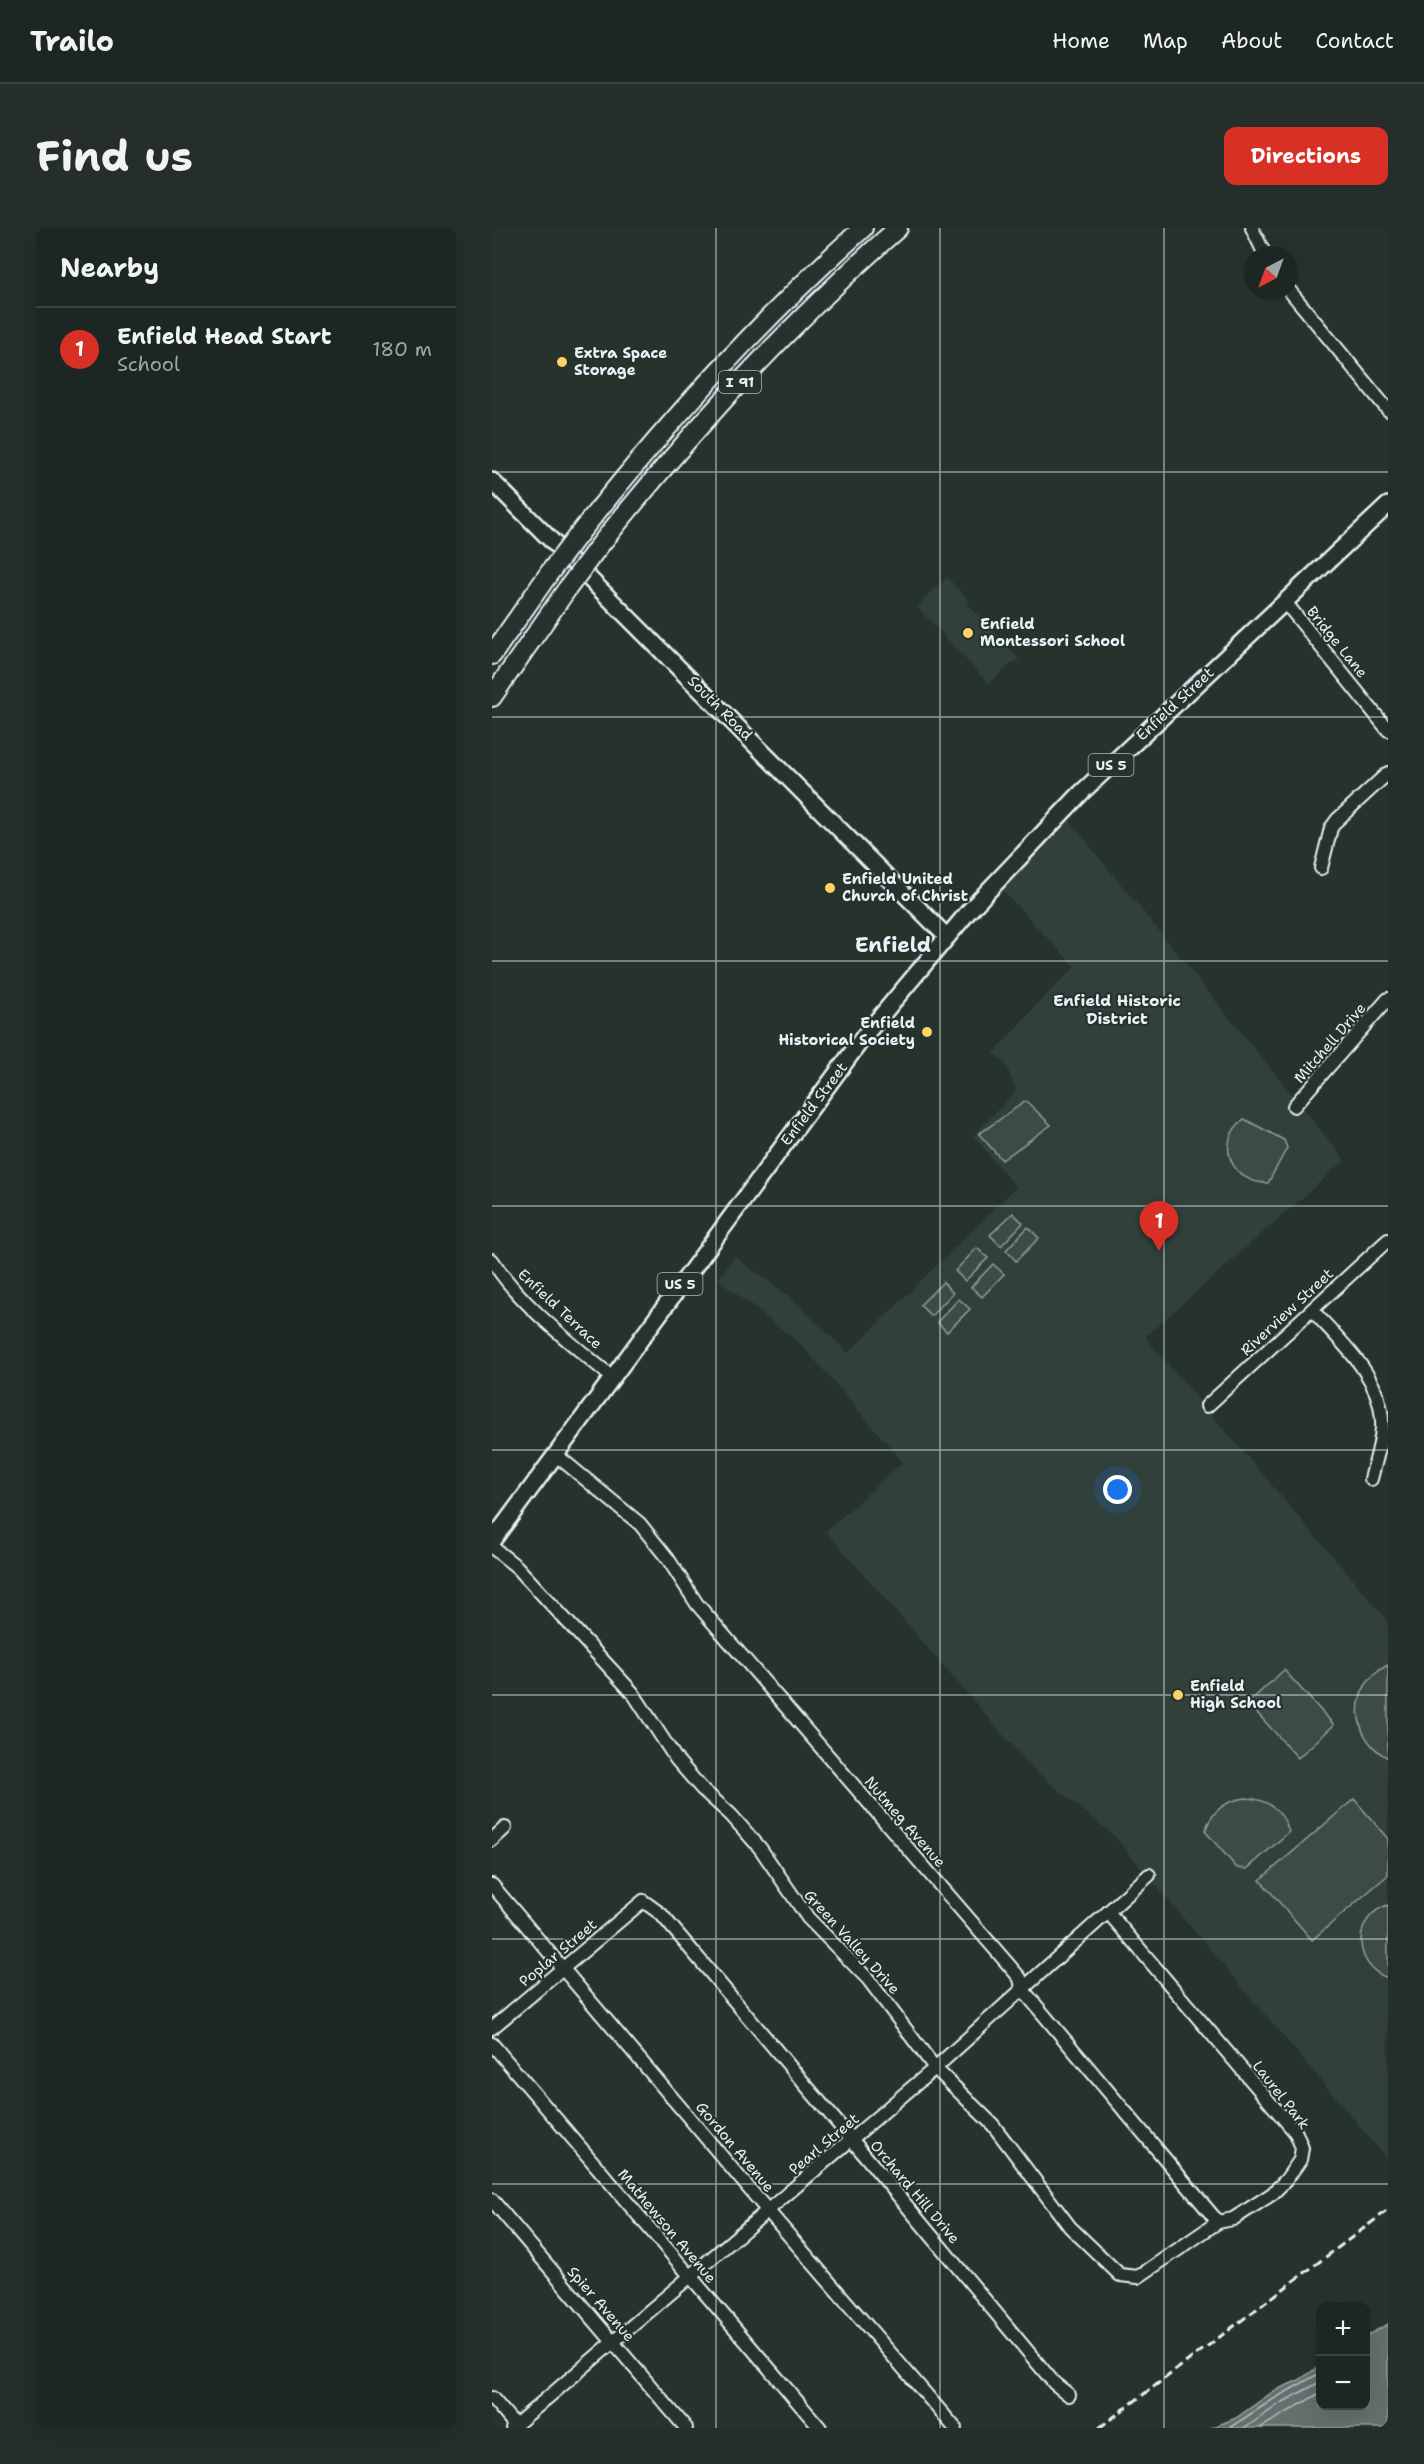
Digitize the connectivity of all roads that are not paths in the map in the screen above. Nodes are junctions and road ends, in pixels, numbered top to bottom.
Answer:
1 (863, 228) edge
2 (898, 228) edge
3 (1252, 228) edge
4 (1261, 246) edge
5 (1297, 300) edge
6 (1388, 410) edge
7 (492, 481) edge
8 (1388, 505) edge
9 (1285, 602) junction
10 (492, 655) edge
11 (492, 697) edge
12 (1388, 730) edge
13 (1388, 773) edge
14 (1321, 868) dead end
15 (946, 938) junction
16 (1388, 999) edge
17 (1294, 1106) dead end
18 (1388, 1240) edge
19 (492, 1260) edge
20 (1312, 1310) junction
21 (612, 1377) junction
22 (1207, 1406) dead end
23 (555, 1454) junction
24 (1371, 1479) dead end
25 (492, 1541) edge
26 (492, 1547) edge
27 (505, 1828) dead end
28 (492, 1840) edge
29 (1149, 1875) dead end
30 (492, 1885) edge
31 (643, 1901) joint
32 (1108, 1912) junction
33 (562, 1969) junction
34 (1022, 1989) junction
35 (492, 2028) edge
36 (492, 2044) edge
37 (936, 2068) junction
38 (852, 2140) junction
39 (492, 2200) edge
40 (768, 2211) junction
41 (1218, 2222) junction
42 (1120, 2275) joint
43 (690, 2276) junction
44 (612, 2341) junction
45 (1069, 2395) dead end
46 (492, 2398) edge
47 (513, 2427) edge
48 (686, 2428) edge
49 (820, 2428) edge
50 (955, 2428) edge

1 - 10 highway, I 91, bridge
2 - 11 highway, I 91, bridge
3 - 4 street
5 - 6 street
7 - 15 main road, South Road
8 - 9 main road, Enfield Street / US 5
9 - 12 street, Bridge Lane
9 - 15 main road, Enfield Street / US 5
13 - 14 street
15 - 21 main road, Enfield Street / US 5
16 - 17 street, Mitchell Drive
18 - 20 street, Riverview Street
19 - 21 street, Enfield Terrace
20 - 22 street, Riverview Street
20 - 24 street
21 - 23 main road, Enfield Street / US 5
23 - 25 main road, Enfield Street / US 5
23 - 34 street, Nutmeg Avenue
26 - 37 street, Green Valley Drive
27 - 28 street
29 - 32 street, Pearl Street
30 - 33 street, Gordon Avenue
31 - 33 street, Poplar Street
31 - 38 street, Orchard Hill Drive
32 - 34 street, Pearl Street
32 - 41 street, Laurel Park
33 - 35 street, Poplar Street
33 - 40 street, Gordon Avenue
34 - 37 street, Pearl Street
34 - 41 street, Nutmeg Avenue
36 - 43 street, Mathewson Avenue
37 - 38 street, Pearl Street
37 - 42 street, Green Valley Drive
38 - 40 street, Pearl Street
38 - 45 street, Orchard Hill Drive
39 - 44 street, Spier Avenue
40 - 43 street, Pearl Street
40 - 50 street, Gordon Avenue
41 - 42 street, Laurel Park
43 - 44 street, Pearl Street
43 - 49 street, Mathewson Avenue
44 - 47 street, Pearl Street
44 - 48 street, Spier Avenue
46 - 47 street

